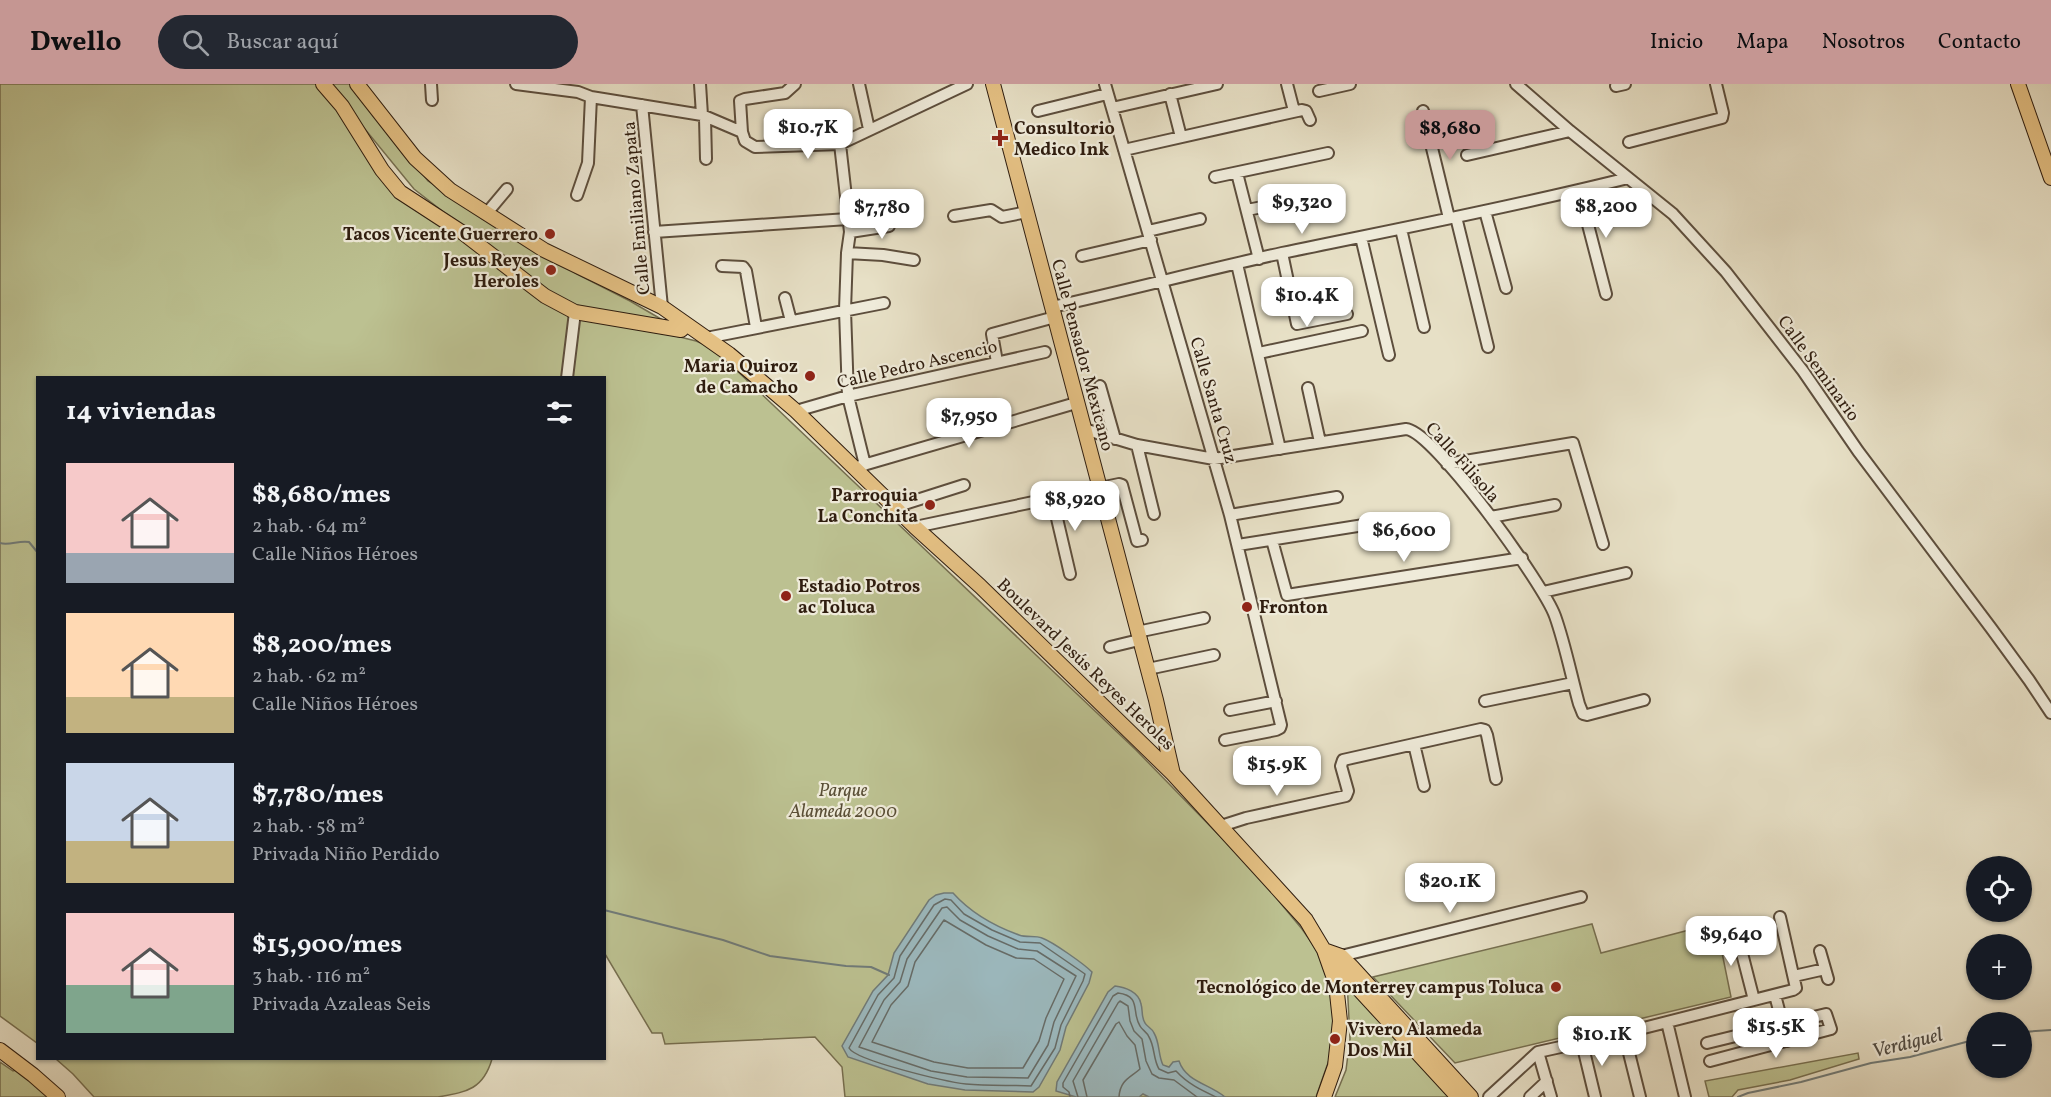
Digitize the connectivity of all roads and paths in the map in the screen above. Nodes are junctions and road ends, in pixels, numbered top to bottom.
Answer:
1 (323, 84) edge
2 (357, 84) edge
3 (431, 84) edge
4 (516, 84) edge
5 (700, 84) edge
6 (795, 84) edge
7 (859, 84) edge
8 (967, 84) edge
9 (993, 84) edge
10 (1217, 84) edge
11 (1287, 84) edge
12 (1350, 84) edge
13 (1516, 84) edge
14 (1716, 84) edge
15 (2018, 84) edge
16 (577, 88) edge
17 (1106, 89) edge
18 (1319, 91) dead end
19 (1170, 94) junction
20 (591, 97) junction
21 (432, 100) dead end
22 (642, 105) junction
23 (1112, 108) junction
24 (1038, 111) dead end
25 (1294, 111) junction
26 (1423, 111) dead end
27 (703, 117) junction
28 (1310, 120) dead end
29 (869, 129) junction
30 (1570, 131) junction
31 (742, 132) junction
32 (1181, 137) junction
33 (1629, 142) dead end
34 (840, 144) junction
35 (1124, 150) junction
36 (1328, 153) dead end
37 (1467, 154) dead end
38 (706, 159) dead end
39 (1237, 173) junction
40 (1215, 177) dead end
41 (1628, 178) junction
42 (2051, 178) edge
43 (507, 189) dead end
44 (1579, 190) junction
45 (1333, 193) dead end
46 (577, 195) dead end
47 (1247, 210) junction
48 (1485, 211) junction
49 (1027, 212) junction
50 (486, 214) junction
51 (954, 216) dead end
52 (1452, 218) junction
53 (848, 219) junction
54 (1200, 219) dead end
55 (889, 226) dead end
56 (1401, 229) junction
57 (654, 232) junction
58 (850, 232) junction
59 (1149, 236) junction
60 (1361, 237) junction
61 (847, 253) junction
62 (1282, 253) junction
63 (1082, 256) dead end
64 (1259, 259) junction
65 (914, 260) dead end
66 (1237, 264) junction
67 (722, 266) dead end
68 (1163, 282) junction
69 (1506, 288) dead end
70 (1606, 294) dead end
71 (785, 298) dead end
72 (884, 303) dead end
73 (662, 308) junction
74 (845, 310) junction
75 (575, 312) junction
76 (1053, 312) junction
77 (1347, 314) dead end
78 (791, 321) junction
79 (686, 325) junction
80 (756, 327) junction
81 (1424, 327) dead end
82 (1362, 331) dead end
83 (706, 338) junction
84 (1488, 347) dead end
85 (1045, 352) dead end
86 (1259, 353) junction
87 (1389, 355) dead end
88 (997, 362) junction
89 (567, 376) edge
90 (1100, 386) dead end
91 (1308, 388) dead end
92 (848, 396) junction
93 (1076, 403) junction
94 (796, 411) junction
95 (1084, 429) junction
96 (1114, 439) junction
97 (1320, 442) junction
98 (1137, 445) junction
99 (1280, 449) junction
100 (1214, 459) junction
101 (1448, 464) junction
102 (859, 467) junction
103 (964, 485) dead end
104 (1100, 489) junction
105 (1052, 497) junction
106 (1337, 497) dead end
107 (1555, 505) dead end
108 (895, 507) junction
109 (1154, 514) dead end
110 (1230, 515) junction
111 (1491, 517) junction
112 (1389, 521) dead end
113 (915, 527) junction
114 (1139, 540) dead end
115 (1272, 540) junction
116 (1603, 544) dead end
117 (1238, 545) junction
118 (1522, 558) junction
119 (1626, 573) dead end
120 (1070, 574) dead end
121 (1543, 592) junction
122 (1204, 618) dead end
123 (1138, 636) junction
124 (1110, 647) dead end
125 (1214, 655) dead end
126 (1148, 669) junction
127 (1573, 683) junction
128 (1644, 700) dead end
129 (1276, 701) junction
130 (1485, 701) dead end
131 (1230, 710) dead end
132 (2051, 713) edge
133 (1225, 740) dead end
134 (1414, 744) junction
135 (1173, 774) junction
136 (1496, 779) dead end
137 (1424, 786) dead end
138 (1221, 826) junction
139 (1581, 897) dead end
140 (1780, 916) dead end
141 (1735, 926) dead end
142 (1324, 950) junction
143 (1820, 951) dead end
144 (1337, 959) junction
145 (1794, 976) junction
146 (1774, 995) junction
147 (1754, 1000) junction
148 (1668, 1022) junction
149 (1782, 1024) junction
150 (1624, 1033) junction
151 (1787, 1041) junction
152 (1582, 1043) junction
153 (0, 1050) edge
154 (1539, 1052) junction
155 (1547, 1081) junction
156 (58, 1097) edge
157 (1324, 1097) edge
158 (1458, 1097) edge
159 (1471, 1097) edge
160 (1489, 1097) edge
161 (1530, 1097) edge
162 (1551, 1097) edge
163 (1595, 1097) edge
164 (1640, 1097) edge
165 (1685, 1097) edge

1 - 75 main road
2 - 50 main road, Boulevard Jesús Reyes Heroles
3 - 21 street
4 - 16 street
5 - 27 street
6 - 31 street
7 - 29 street
8 - 29 street
9 - 49 main road, Calle Pensador Mexicano
10 - 19 street
11 - 25 street
12 - 18 street
13 - 30 street, Calle Seminario
14 - 33 street
15 - 42 main road
16 - 20 street
17 - 23 street, Calle Santa Cruz
17 - 24 street
19 - 23 street
19 - 32 street
20 - 22 street
20 - 46 street
22 - 27 street
22 - 57 street, Calle Emiliano Zapata
23 - 35 street, Calle Santa Cruz
25 - 28 street
25 - 32 street
26 - 52 street
27 - 31 street
27 - 38 street
29 - 34 street
30 - 37 street
30 - 41 street, Calle Seminario
31 - 34 street
32 - 35 street
34 - 53 street
35 - 59 street, Calle Santa Cruz
36 - 39 street
39 - 40 street
39 - 47 street
41 - 44 street
41 - 132 street, Calle Seminario
43 - 50 street
44 - 48 street
44 - 70 street
45 - 47 street
47 - 64 street
48 - 52 street
48 - 69 street
49 - 51 street
49 - 76 main road, Calle Pensador Mexicano
50 - 73 main road, Boulevard Jesús Reyes Heroles
52 - 56 street
52 - 84 street
53 - 57 street
53 - 58 street
54 - 59 street
55 - 58 street
56 - 60 street
56 - 81 street
57 - 73 street, Calle Emiliano Zapata
58 - 61 street
59 - 63 street
59 - 68 street, Calle Santa Cruz
60 - 62 street
60 - 87 street
61 - 65 street
61 - 74 street
62 - 64 street
62 - 77 street
64 - 66 street
66 - 68 street
66 - 86 street
67 - 80 street
68 - 76 street
68 - 100 street, Calle Santa Cruz
71 - 78 street
72 - 74 street
73 - 79 main road, Boulevard Jesús Reyes Heroles
74 - 78 street
74 - 92 street
75 - 79 main road
75 - 89 street
76 - 88 street
76 - 93 main road, Calle Pensador Mexicano
78 - 80 street
79 - 83 main road, Boulevard Jesús Reyes Heroles
80 - 83 street
82 - 86 street
83 - 94 main road, Boulevard Jesús Reyes Heroles
85 - 88 street, Calle Pedro Ascencio
86 - 99 street
88 - 92 street, Calle Pedro Ascencio
90 - 96 street
91 - 97 street
92 - 94 street, Calle Pedro Ascencio
92 - 102 street
93 - 95 main road, Calle Pensador Mexicano
93 - 102 street
94 - 102 main road, Boulevard Jesús Reyes Heroles
95 - 96 street, Calle Filisola
95 - 104 main road, Calle Pensador Mexicano
96 - 98 street, Calle Filisola
97 - 99 street, Calle Filisola
97 - 101 street, Calle Filisola
98 - 100 street, Calle Filisola
98 - 109 street
99 - 100 street, Calle Filisola
100 - 110 street, Calle Santa Cruz
101 - 111 street, Calle Filisola
101 - 116 street
102 - 108 main road, Boulevard Jesús Reyes Heroles
103 - 108 street
104 - 105 street
104 - 114 street
104 - 123 main road, Calle Pensador Mexicano
105 - 113 street
105 - 120 street
106 - 110 street
107 - 111 street
108 - 113 main road, Boulevard Jesús Reyes Heroles
110 - 117 street, Calle Santa Cruz
111 - 118 street, Calle Filisola
112 - 115 street
113 - 135 main road, Boulevard Jesús Reyes Heroles
115 - 117 street
115 - 118 street
117 - 129 street, Calle Santa Cruz
118 - 121 street, Calle Filisola
119 - 121 street
121 - 127 street, Calle Filisola
122 - 123 street
123 - 124 street
123 - 126 main road, Calle Pensador Mexicano
125 - 126 street
126 - 135 main road, Calle Pensador Mexicano
127 - 128 street, Calle Filisola
127 - 130 street
129 - 131 street
129 - 133 street, Calle Santa Cruz
134 - 136 street
134 - 137 street
134 - 138 street
135 - 138 main road, Boulevard Jesús Reyes Heroles
138 - 142 main road, Boulevard Jesús Reyes Heroles
139 - 144 street
140 - 145 street
141 - 147 street
142 - 144 main road
142 - 157 main road, Boulevard Jesús Reyes Heroles
143 - 145 street
144 - 158 main road
144 - 159 main road
145 - 146 street
146 - 147 street
146 - 149 street
147 - 148 street
148 - 150 street
148 - 165 street
149 - 151 street
149 - 151 street
149 - 151 street
150 - 152 street
150 - 164 street
152 - 154 street
152 - 163 street
153 - 156 main road
154 - 155 street
154 - 160 street
155 - 161 street
155 - 162 street

